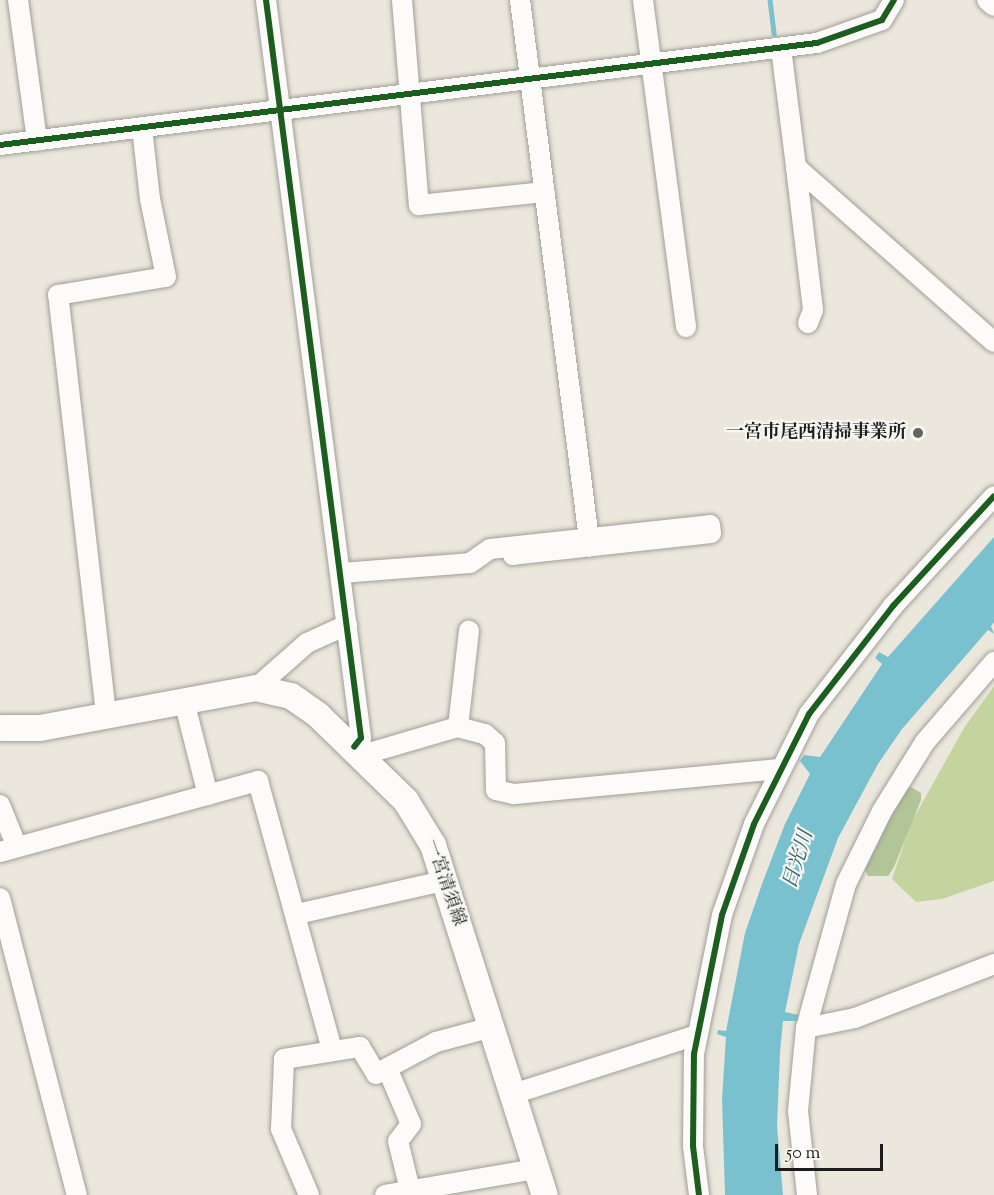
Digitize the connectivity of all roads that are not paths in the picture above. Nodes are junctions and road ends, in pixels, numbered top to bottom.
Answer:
1 (18, 0) edge
2 (266, 0) edge
3 (402, 0) edge
4 (520, 0) edge
5 (643, 0) edge
6 (894, 0) edge
7 (987, 0) edge
8 (994, 6) edge
9 (781, 48) junction
10 (651, 64) junction
11 (530, 80) junction
12 (412, 95) junction
13 (282, 109) junction
14 (142, 128) junction
15 (37, 141) junction
16 (0, 145) edge
17 (796, 166) junction
18 (544, 192) junction
19 (808, 323) dead end
20 (686, 327) dead end
21 (994, 342) edge
22 (994, 496) edge
23 (589, 543) junction
24 (341, 573) junction
25 (347, 626) junction
26 (469, 631) dead end
27 (994, 662) edge
28 (256, 688) junction
29 (184, 701) junction
30 (106, 714) junction
31 (458, 727) junction
32 (0, 728) edge
33 (358, 751) junction
34 (780, 769) junction
35 (208, 795) junction
36 (0, 805) edge
37 (9, 849) edge
38 (444, 881) junction
39 (0, 898) edge
40 (297, 914) junction
41 (994, 964) edge
42 (492, 1027) junction
43 (806, 1028) junction
44 (697, 1035) junction
45 (332, 1050) junction
46 (387, 1068) junction
47 (513, 1094) junction
48 (535, 1169) junction
49 (410, 1190) junction
50 (433, 1190) edge
51 (77, 1195) edge
52 (309, 1195) edge
53 (385, 1195) edge
54 (545, 1195) edge
55 (699, 1195) edge
56 (807, 1195) edge

1 - 15 street
2 - 13 street
3 - 12 street
4 - 11 street
5 - 10 street
6 - 9 street
7 - 8 street
9 - 10 street
9 - 17 street
10 - 11 street
10 - 20 street
11 - 12 street
11 - 18 street
12 - 13 street
12 - 18 street
13 - 14 street
13 - 24 street
14 - 15 street
14 - 30 street
15 - 16 street
17 - 19 street
17 - 21 street
18 - 23 street
22 - 34 street
23 - 23 street
23 - 24 street
24 - 25 street
25 - 28 street
25 - 33 street
26 - 31 street
27 - 43 street
28 - 29 main road, 一宮清須線
28 - 33 main road, 一宮清須線
29 - 30 main road, 一宮清須線
29 - 35 street
30 - 32 main road, 一宮清須線
31 - 33 street
31 - 34 street
33 - 38 main road, 一宮清須線
34 - 44 street
35 - 37 street
35 - 40 street
36 - 37 street
38 - 40 street
38 - 42 main road, 一宮清須線
39 - 51 street
40 - 45 street
41 - 43 street
42 - 46 street
42 - 47 main road, 一宮清須線
43 - 56 street
44 - 47 street
44 - 55 street
45 - 46 street
45 - 52 street
46 - 49 street
47 - 48 main road, 一宮清須線
48 - 50 street
48 - 54 main road, 一宮清須線
49 - 50 street
49 - 53 street

